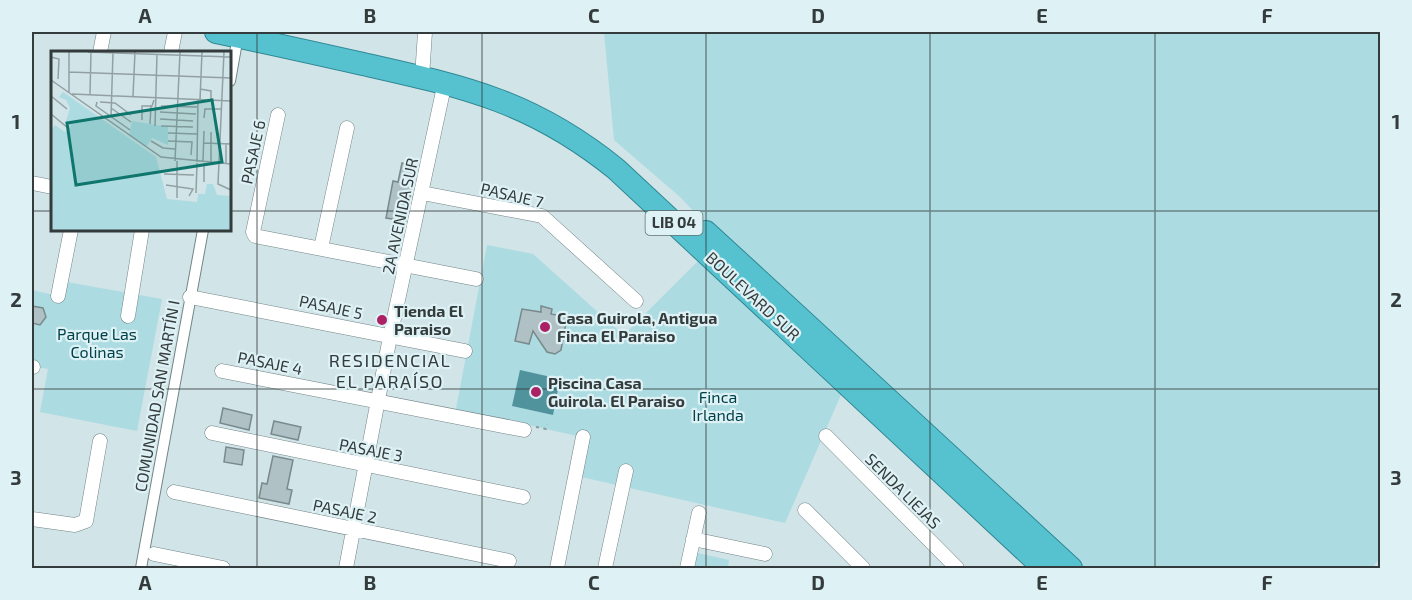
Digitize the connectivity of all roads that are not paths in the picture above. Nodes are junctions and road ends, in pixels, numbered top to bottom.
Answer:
1 (104, 32) edge
2 (175, 32) edge
3 (268, 32) edge
4 (424, 32) edge
5 (227, 34) edge
6 (100, 51) edge
7 (171, 51) edge
8 (228, 51) edge
9 (422, 70) junction
10 (445, 82) junction
11 (278, 115) dead end
12 (347, 128) dead end
13 (32, 183) edge
14 (51, 187) edge
15 (422, 193) junction
16 (71, 231) edge
17 (142, 231) edge
18 (203, 231) edge
19 (321, 248) junction
20 (407, 266) junction
21 (476, 279) dead end
22 (58, 296) dead end
23 (190, 297) junction
24 (636, 301) dead end
25 (128, 316) dead end
26 (390, 337) junction
27 (465, 351) dead end
28 (222, 370) dead end
29 (378, 401) junction
30 (524, 430) dead end
31 (212, 434) dead end
32 (826, 436) dead end
33 (583, 437) dead end
34 (100, 441) dead end
35 (366, 466) junction
36 (626, 471) dead end
37 (174, 492) dead end
38 (524, 497) dead end
39 (805, 510) dead end
40 (699, 513) dead end
41 (32, 519) edge
42 (354, 530) junction
43 (693, 540) junction
44 (154, 554) dead end
45 (765, 554) dead end
46 (509, 561) dead end
47 (141, 568) edge
48 (223, 568) edge
49 (346, 568) edge
50 (557, 568) edge
51 (605, 568) edge
52 (687, 568) edge
53 (863, 568) edge
54 (957, 568) edge
55 (1044, 568) edge
56 (1071, 568) edge

1 - 6 street
2 - 7 street
3 - 9 highway, BOULEVARD SUR / LIB 04
4 - 9 street
5 - 8 street
5 - 9 highway, BOULEVARD SUR / LIB 04
9 - 10 highway, BOULEVARD SUR / LIB 04
9 - 56 highway, BOULEVARD SUR / LIB 04
10 - 15 street, 2A AVENIDA SUR
10 - 55 highway, BOULEVARD SUR / LIB 04
11 - 19 street, PASAJE 6
12 - 19 street
13 - 14 street
15 - 20 street, 2A AVENIDA SUR
15 - 24 street, PASAJE 7
16 - 22 street
17 - 25 street
18 - 23 street, COMUNIDAD SAN MARTÍN I
19 - 20 street, PASAJE 6
20 - 21 street, PASAJE 6
20 - 26 street, 2A AVENIDA SUR
23 - 26 street, PASAJE 5
23 - 47 street, COMUNIDAD SAN MARTÍN I
26 - 27 street, PASAJE 5
26 - 29 street, 2A AVENIDA SUR
28 - 29 street, PASAJE 4
29 - 30 street, PASAJE 4
29 - 35 street, 2A AVENIDA SUR
31 - 35 street, PASAJE 3
32 - 54 street, SENDA LIEJAS
33 - 50 street
34 - 41 street
35 - 38 street, PASAJE 3
35 - 42 street, 2A AVENIDA SUR
36 - 51 street
37 - 42 street, PASAJE 2
39 - 53 street
40 - 43 street
42 - 46 street, PASAJE 2
42 - 49 street, 2A AVENIDA SUR
43 - 45 street
43 - 52 street
44 - 48 street

